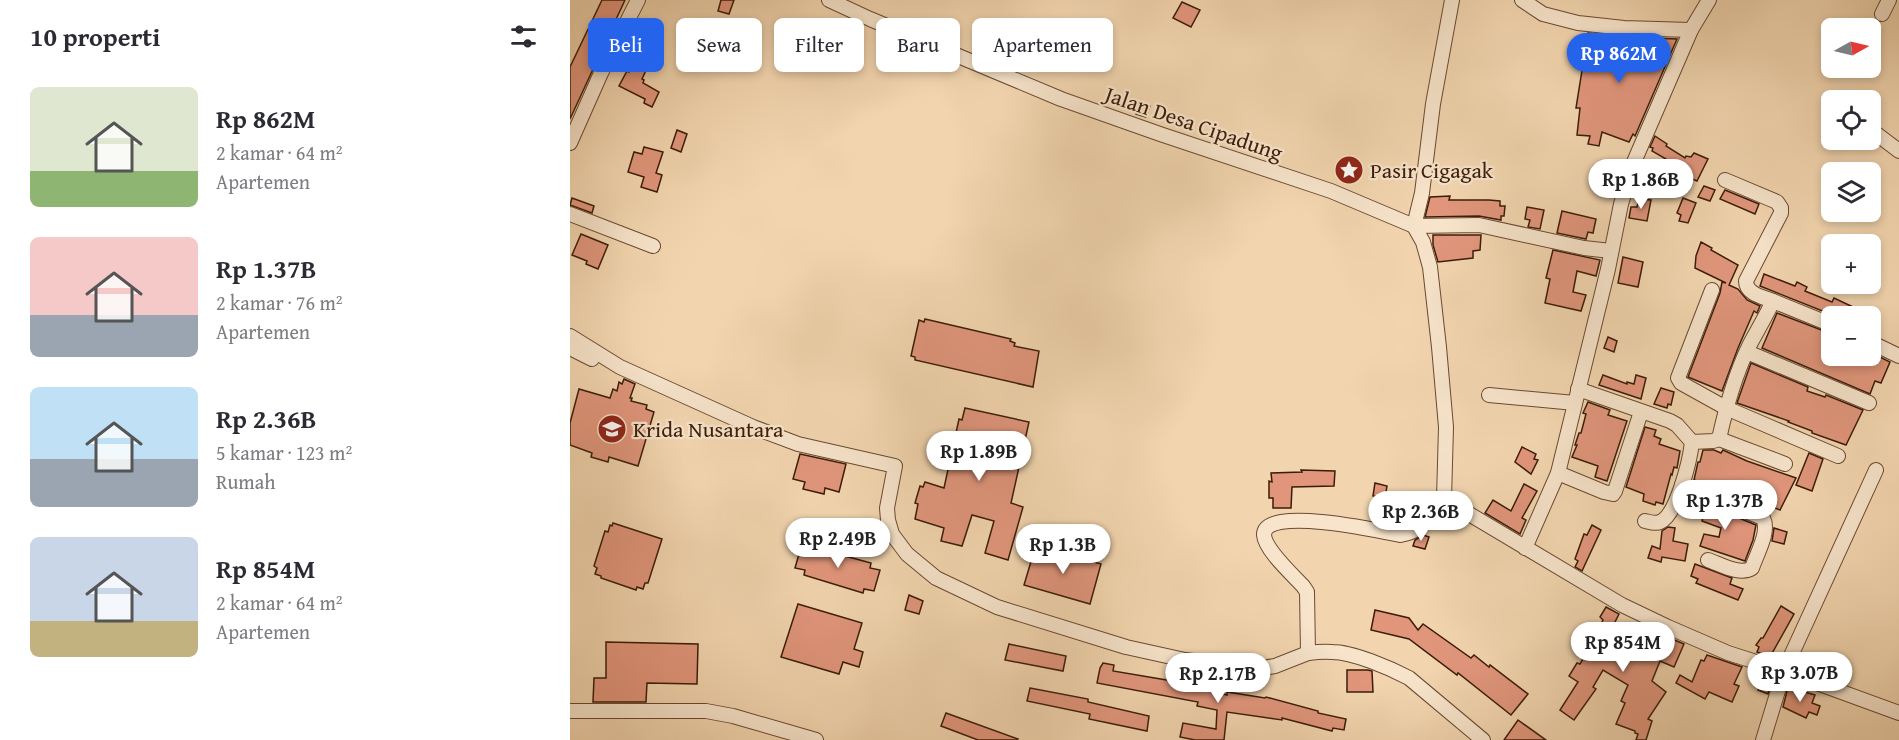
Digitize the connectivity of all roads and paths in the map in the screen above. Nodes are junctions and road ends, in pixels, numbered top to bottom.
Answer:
1 (638, 0) edge
2 (830, 0) edge
3 (1452, 0) edge
4 (1522, 0) edge
5 (1889, 0) edge
6 (1705, 5) edge
7 (1882, 14) dead end
8 (1691, 30) junction
9 (1881, 137) edge
10 (570, 144) edge
11 (1899, 151) edge
12 (1725, 180) dead end
13 (570, 214) edge
14 (1414, 226) junction
15 (653, 246) dead end
16 (1611, 251) junction
17 (1712, 290) dead end
18 (1773, 301) junction
19 (1821, 321) edge
20 (570, 336) edge
21 (1881, 347) edge
22 (570, 348) edge
23 (1747, 352) junction
24 (1899, 356) edge
25 (620, 367) junction
26 (1578, 389) junction
27 (1489, 395) dead end
28 (1575, 403) junction
29 (1869, 404) dead end
30 (1726, 408) junction
31 (1641, 412) junction
32 (1719, 439) junction
33 (1692, 442) junction
34 (1838, 456) dead end
35 (1785, 464) dead end
36 (1876, 470) dead end
37 (1558, 473) junction
38 (1682, 485) junction
39 (1444, 499) junction
40 (1645, 521) dead end
41 (1524, 548) junction
42 (1708, 560) dead end
43 (1308, 653) junction
44 (1784, 671) junction
45 (570, 711) edge
46 (1899, 713) edge
47 (816, 740) edge
48 (1483, 740) edge
49 (1763, 740) edge

1 - 10 street
2 - 14 street, Jalan Desa Cipadung
3 - 14 street
4 - 8 street
5 - 7 street
6 - 8 street
8 - 16 street
9 - 11 street
12 - 18 street
13 - 15 street
14 - 16 street
14 - 39 street
16 - 26 street
17 - 30 street
18 - 19 street
18 - 23 street
20 - 25 street
21 - 24 street
22 - 25 street
23 - 29 street
23 - 30 street
25 - 43 street
26 - 28 street
26 - 31 street
27 - 28 street
28 - 37 street
30 - 32 street
30 - 34 street
31 - 33 street
31 - 37 street
32 - 33 street
32 - 35 street
33 - 38 street
36 - 44 street
37 - 41 street
38 - 40 street
38 - 42 street
39 - 41 street
39 - 43 street
41 - 44 street
43 - 48 street
44 - 46 street
44 - 49 street
45 - 47 street

